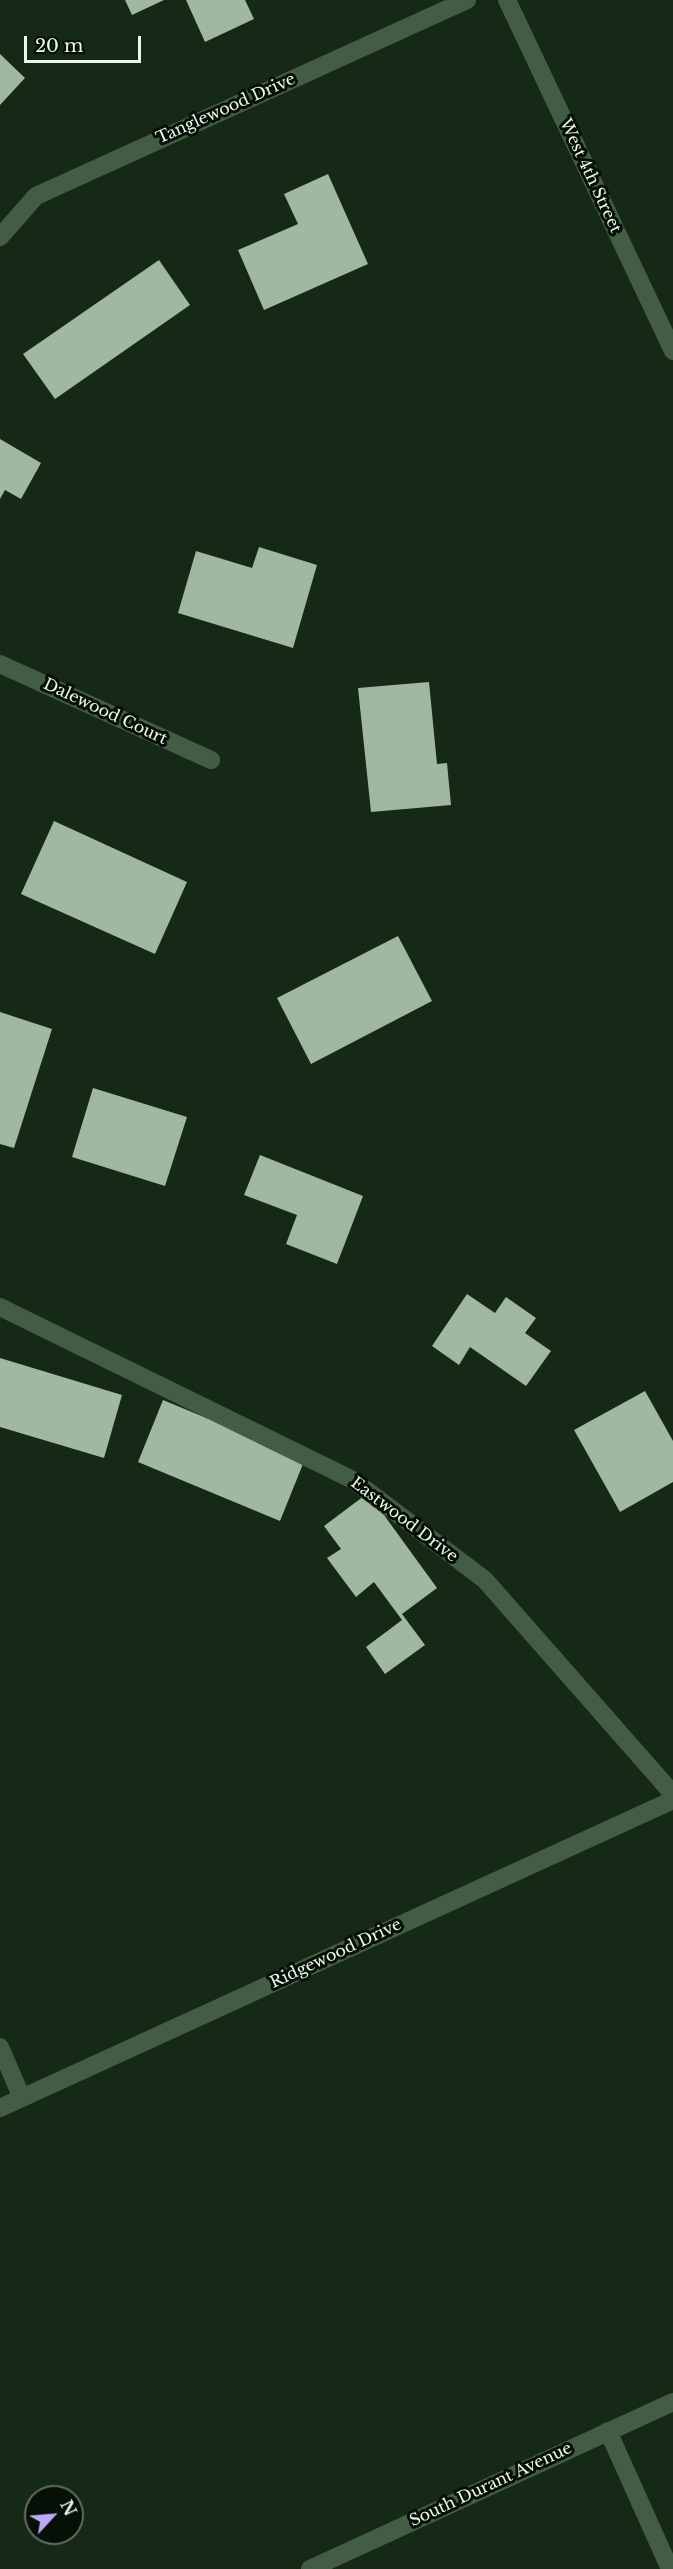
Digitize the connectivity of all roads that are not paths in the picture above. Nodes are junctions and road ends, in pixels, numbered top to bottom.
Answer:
1 (466, 0) edge
2 (507, 0) edge
3 (0, 237) edge
4 (673, 351) edge
5 (0, 664) edge
6 (211, 760) dead end
7 (0, 1307) edge
8 (673, 1794) edge
9 (673, 1800) edge
10 (0, 2047) edge
11 (22, 2098) junction
12 (0, 2108) edge
13 (673, 2402) edge
14 (608, 2431) junction
15 (310, 2569) edge
16 (670, 2569) edge

1 - 3 street, Tanglewood Drive
2 - 4 street, West 4th Street
5 - 6 street, Dalewood Court
7 - 8 street, Eastwood Drive
9 - 11 street, Ridgewood Drive
10 - 11 street
11 - 12 street, Ridgewood Drive
13 - 14 street, South Durant Avenue
14 - 15 street, South Durant Avenue
14 - 16 street

